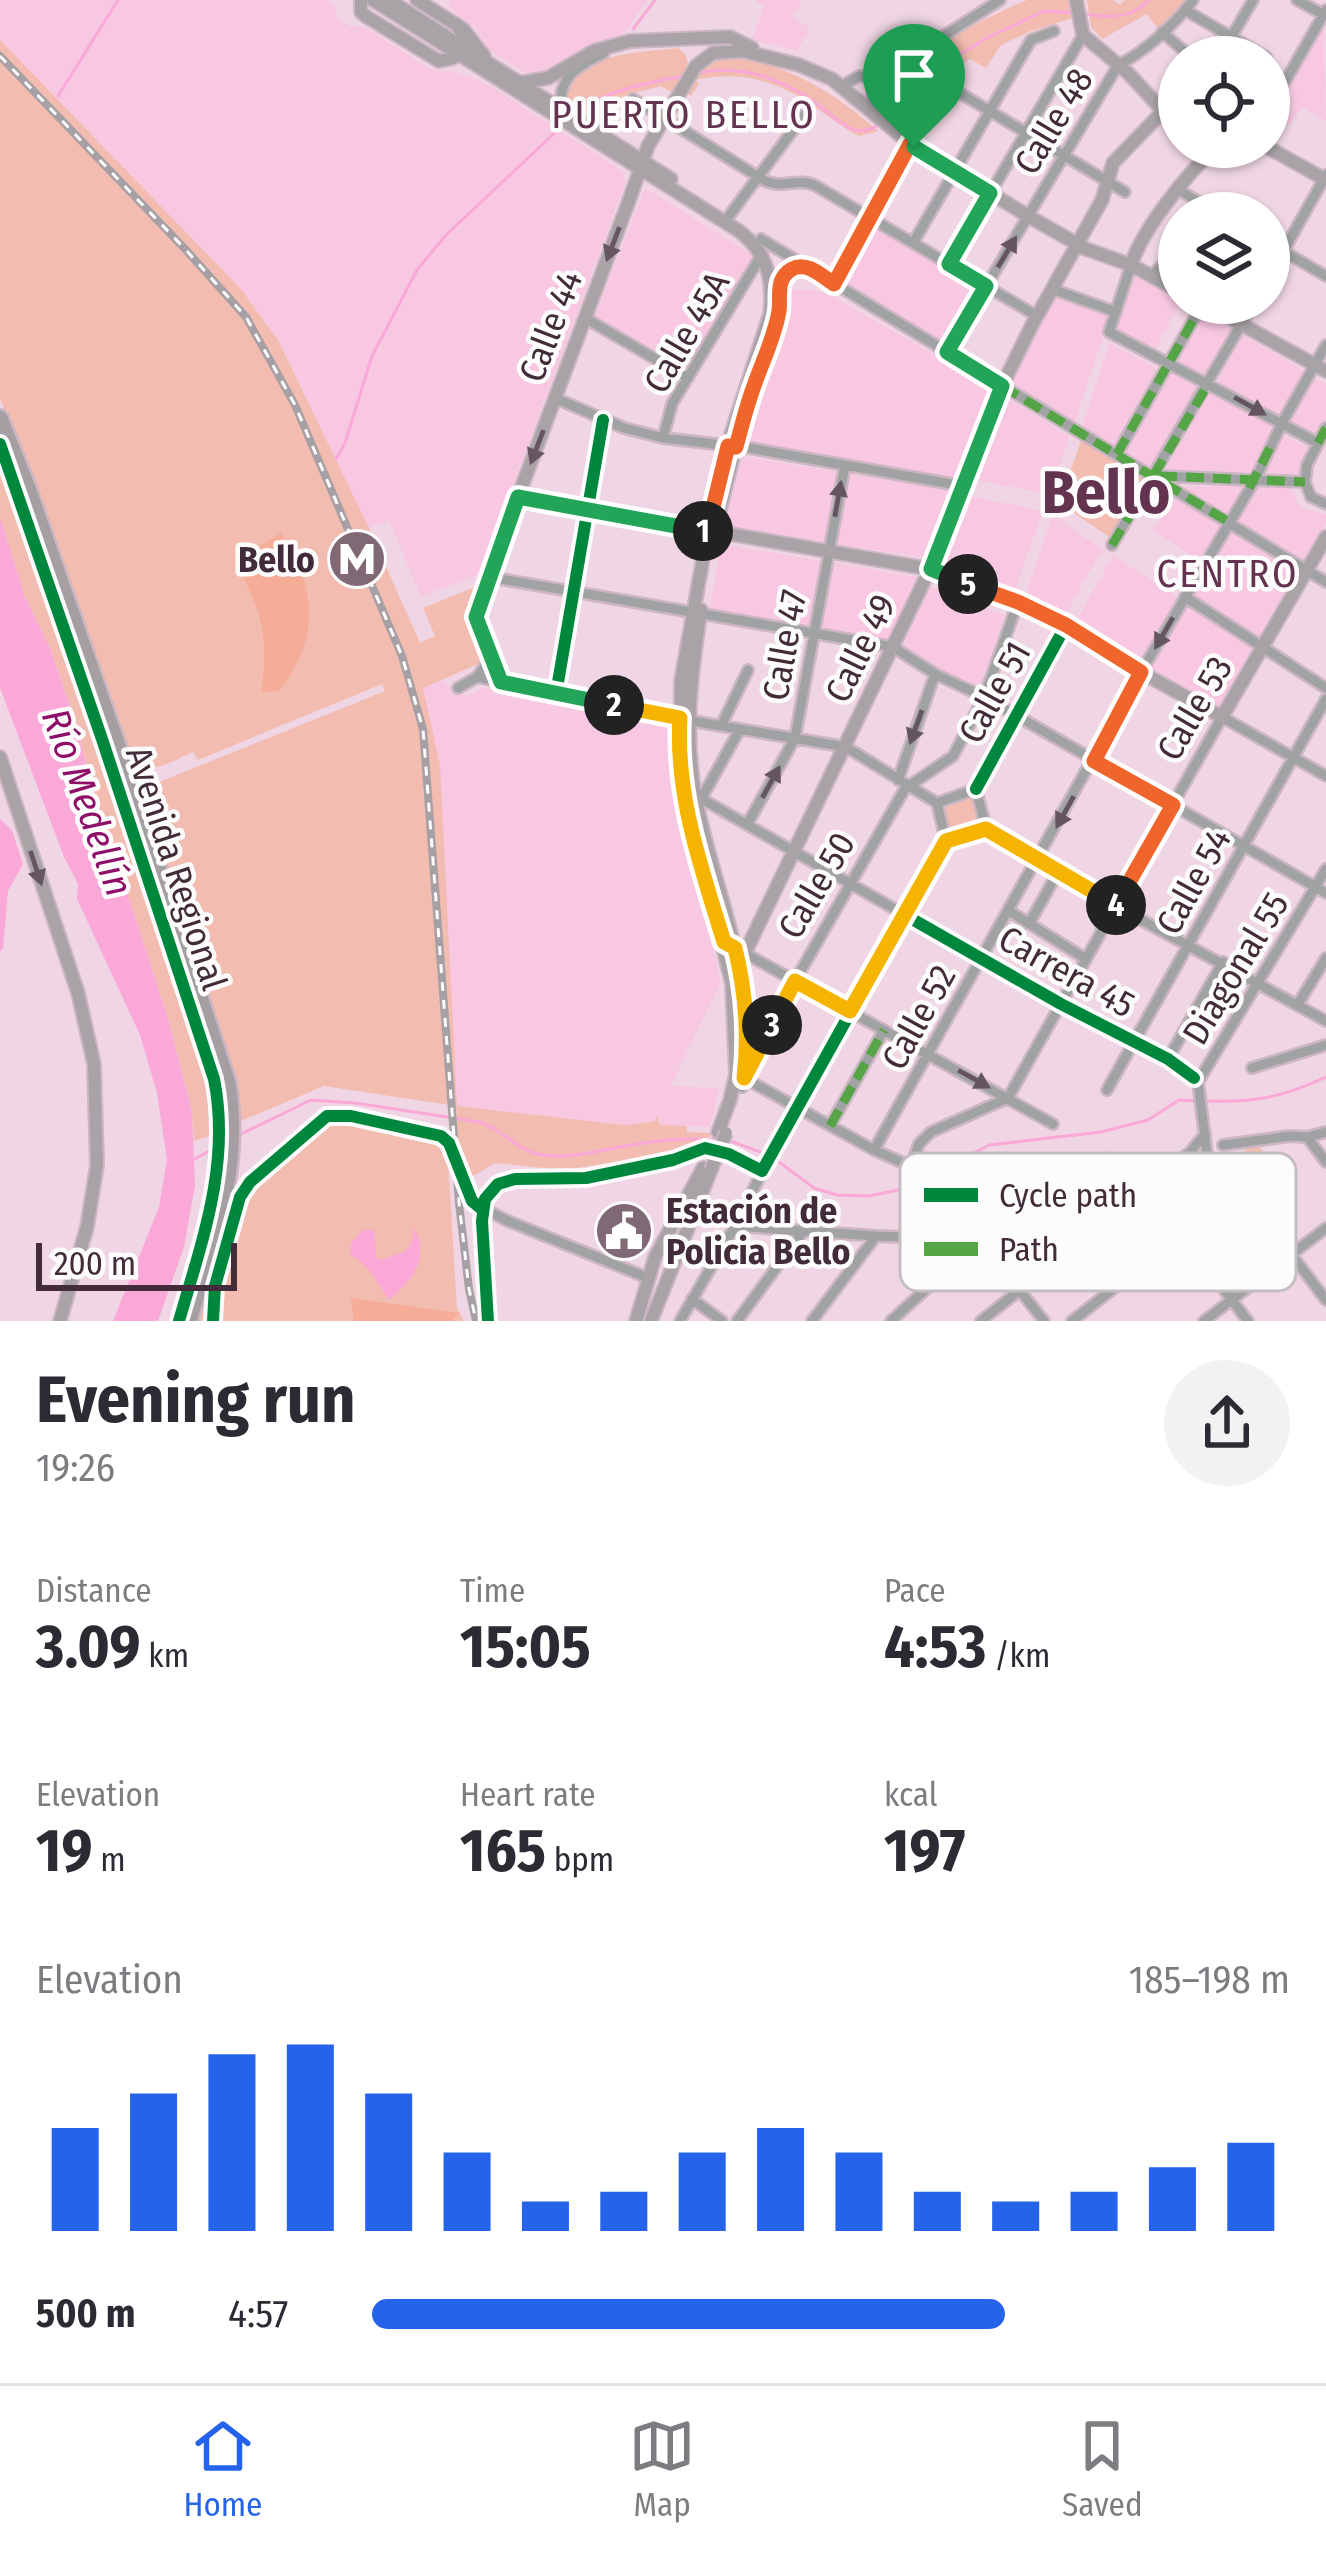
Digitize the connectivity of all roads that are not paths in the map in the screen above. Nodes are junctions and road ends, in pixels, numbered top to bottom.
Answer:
1 (351, 0) edge
2 (361, 0) edge
3 (373, 0) edge
4 (389, 0) edge
5 (417, 0) edge
6 (442, 0) edge
7 (1000, 0) edge
8 (1252, 0) edge
9 (1297, 0) edge
10 (1080, 2) edge
11 (1189, 5) edge
12 (1325, 14) edge
13 (367, 17) junction
14 (451, 21) junction
15 (1083, 28) junction
16 (1054, 31) dead end
17 (1162, 32) junction
18 (1167, 36) edge
19 (1231, 36) edge
20 (1233, 36) edge
21 (741, 41) junction
22 (680, 44) junction
23 (459, 50) junction
24 (764, 55) junction
25 (432, 59) junction
26 (1122, 63) junction
27 (1290, 67) edge
28 (694, 69) junction
29 (495, 73) junction
30 (867, 78) junction
31 (519, 83) junction
32 (842, 86) junction
33 (1158, 94) edge
34 (633, 99) dead end
35 (808, 110) dead end
36 (990, 111) junction
37 (873, 112) junction
38 (561, 113) junction
39 (664, 118) junction
40 (1158, 121) edge
41 (1026, 132) junction
42 (910, 144) junction
43 (1064, 155) junction
44 (1290, 159) edge
45 (641, 165) junction
46 (1194, 168) edge
47 (954, 171) junction
48 (758, 177) junction
49 (1325, 178) edge
50 (1108, 182) junction
51 (1179, 190) junction
52 (1125, 192) dead end
53 (1182, 192) edge
54 (990, 193) junction
55 (729, 216) junction
56 (1028, 216) junction
57 (870, 218) junction
58 (761, 239) junction
59 (1290, 239) edge
60 (913, 243) junction
61 (1078, 245) junction
62 (761, 254) junction
63 (1290, 254) edge
64 (949, 264) junction
65 (1131, 265) junction
66 (806, 266) junction
67 (1158, 269) edge
68 (1324, 270) edge
69 (1152, 276) junction
70 (1158, 279) edge
71 (779, 284) junction
72 (834, 284) junction
73 (986, 286) junction
74 (1052, 289) junction
75 (1116, 312) junction
76 (1036, 316) junction
77 (585, 319) junction
78 (1191, 324) edge
79 (1243, 324) joint
80 (1326, 345) edge
81 (947, 352) junction
82 (1169, 363) junction
83 (1320, 368) edge
84 (688, 378) junction
85 (1209, 383) junction
86 (1002, 386) junction
87 (555, 398) junction
88 (0, 418) edge
89 (603, 419) junction
90 (1282, 423) junction
91 (1326, 428) edge
92 (663, 438) junction
93 (0, 443) edge
94 (1318, 443) junction
95 (732, 446) junction
96 (1117, 454) junction
97 (844, 465) junction
98 (1153, 476) junction
99 (1255, 480) junction
100 (1305, 482) junction
101 (963, 486) junction
102 (518, 497) junction
103 (1326, 504) edge
104 (587, 510) junction
105 (1229, 522) junction
106 (711, 533) junction
107 (1326, 537) edge
108 (1112, 544) dead end
109 (829, 552) junction
110 (931, 569) junction
111 (1307, 570) junction
112 (489, 577) junction
113 (1326, 582) edge
114 (573, 592) junction
115 (1185, 597) junction
116 (1018, 602) junction
117 (697, 613) junction
118 (1066, 625) junction
119 (814, 633) junction
120 (893, 647) junction
121 (1264, 648) junction
122 (491, 658) junction
123 (748, 670) dead end
124 (1141, 672) junction
125 (935, 674) junction
126 (478, 677) junction
127 (501, 682) junction
128 (458, 688) dead end
129 (1326, 688) edge
130 (556, 694) junction
131 (984, 697) junction
132 (1326, 699) edge
133 (1016, 715) junction
134 (1222, 717) junction
135 (685, 719) junction
136 (721, 726) junction
137 (740, 729) junction
138 (795, 738) junction
139 (845, 747) junction
140 (0, 757) edge
141 (1293, 757) junction
142 (1094, 761) junction
143 (1326, 776) edge
144 (905, 784) junction
145 (976, 789) junction
146 (698, 800) junction
147 (937, 803) junction
148 (1173, 805) junction
149 (747, 825) junction
150 (986, 829) junction
151 (946, 841) junction
152 (1244, 844) junction
153 (794, 852) junction
154 (1038, 860) junction
155 (1326, 869) edge
156 (1058, 872) junction
157 (851, 884) junction
158 (1321, 889) edge
159 (1116, 906) junction
160 (1009, 911) junction
161 (905, 915) junction
162 (1029, 923) junction
163 (1189, 944) junction
164 (736, 952) junction
165 (1326, 958) edge
166 (982, 959) junction
167 (1086, 959) junction
168 (1222, 962) junction
169 (732, 980) junction
170 (795, 981) junction
171 (1258, 982) junction
172 (1061, 1004) junction
173 (1298, 1004) junction
174 (850, 1011) junction
175 (1326, 1022) edge
176 (884, 1030) junction
177 (1134, 1043) junction
178 (1326, 1045) edge
179 (928, 1054) junction
180 (1168, 1058) junction
181 (1252, 1069) dead end
182 (744, 1078) junction
183 (1198, 1084) junction
184 (1107, 1090) dead end
185 (1008, 1098) junction
186 (796, 1107) junction
187 (1053, 1124) dead end
188 (830, 1126) junction
189 (226, 1129) junction
190 (1205, 1130) junction
191 (722, 1132) junction
192 (1326, 1132) edge
193 (1307, 1137) junction
194 (1223, 1145) dead end
195 (874, 1150) junction
196 (916, 1153) edge
197 (1189, 1153) edge
198 (1207, 1153) edge
199 (900, 1161) edge
200 (1326, 1162) edge
201 (707, 1169) junction
202 (762, 1171) junction
203 (484, 1210) junction
204 (508, 1221) junction
205 (734, 1226) junction
206 (1326, 1228) edge
207 (482, 1229) junction
208 (804, 1231) junction
209 (876, 1236) junction
210 (900, 1237) edge
211 (1296, 1250) edge
212 (1296, 1261) edge
213 (648, 1278) junction
214 (924, 1291) edge
215 (1018, 1291) edge
216 (1020, 1291) edge
217 (1110, 1291) edge
218 (1224, 1291) edge
219 (1243, 1291) edge
220 (692, 1299) junction
221 (1231, 1300) junction
222 (1326, 1300) edge
223 (60, 1321) edge
224 (178, 1321) edge
225 (189, 1321) edge
226 (213, 1321) edge
227 (488, 1321) edge
228 (636, 1321) edge
229 (651, 1321) edge
230 (680, 1321) edge
231 (722, 1321) edge
232 (737, 1321) edge
233 (812, 1321) edge
234 (891, 1321) edge
235 (981, 1321) edge
236 (1044, 1321) edge
237 (1072, 1321) edge
238 (1204, 1321) edge
239 (1248, 1321) edge

1 - 13 main road
2 - 13 main road
3 - 23 main road
4 - 23 main road
5 - 14 main road
6 - 14 main road
7 - 30 street
8 - 20 street
9 - 12 street
10 - 15 main road
11 - 17 street, Calle 48
11 - 19 street
12 - 27 street
13 - 25 main road
14 - 23 main road
14 - 29 main road
15 - 26 main road
15 - 41 street
16 - 36 street
17 - 18 street
17 - 26 street, Calle 48
21 - 22 street
21 - 24 main road
21 - 31 main road
22 - 28 main road
22 - 38 street
23 - 25 main road
23 - 29 main road
24 - 28 main road
24 - 32 main road
25 - 29 main road
26 - 33 main road
26 - 43 street, Calle 48
28 - 39 main road, Calle 44
29 - 31 main road
29 - 38 main road
30 - 32 street
30 - 37 street
31 - 38 main road
32 - 37 main road
34 - 39 street
35 - 48 street
36 - 41 street
36 - 42 street
36 - 47 street
37 - 42 main road
38 - 45 main road
39 - 45 main road, Calle 44
39 - 48 street
40 - 50 main road, Calle 49
41 - 43 street
41 - 54 street
42 - 47 main road
42 - 57 street
43 - 50 street
43 - 56 street, Calle 48
44 - 49 main road
45 - 55 main road
45 - 62 main road
45 -> 77 main road, Calle 44
46 - 51 main road
47 - 54 main road
47 - 60 street
48 - 55 street
48 - 57 street
49 - 59 street
50 - 52 street
50 - 61 main road, Calle 49
51 - 53 street
51 - 65 main road
54 - 56 main road
54 - 64 street
55 - 58 main road
56 - 61 main road
73 -> 56 street, Calle 48
57 - 60 street
57 - 72 street
58 - 66 street
58 - 71 main road
60 - 64 street
61 - 65 main road
61 - 74 main road, Calle 49
62 - 84 street, Calle 45A
62 - 95 main road
63 - 68 street
64 - 73 street
65 - 69 main road
65 - 75 street
66 - 71 main road
66 - 72 street
67 - 69 street
69 - 70 main road
71 - 95 main road
72 - 81 street
73 - 76 street
73 - 81 street, Calle 48
74 - 75 street
74 - 76 main road, Calle 49
75 - 82 street
76 - 86 main road, Calle 49
77 - 84 street
77 - 87 main road, Calle 44
78 - 82 street
79 - 83 main road
79 - 85 street
80 - 83 street, Calle 52
81 - 86 street
82 - 85 street
82 - 96 street
83 - 90 street, Calle 52
84 - 92 street, Calle 45A
85 -> 90 street
85 - 98 street
86 - 96 street
86 - 101 main road, Calle 49
87 - 89 street
87 -> 102 main road, Calle 44
88 - 189 highway, Avenida Regional
89 - 92 street
89 - 104 street
90 - 94 street
90 - 99 street, Calle 52
91 - 94 street
92 - 95 street
93 - 189 highway, Avenida Regional
94 - 100 street
95 - 97 street
95 - 106 main road
96 - 98 street
97 - 101 street
109 -> 97 street, Calle 47
98 - 99 street
98 - 105 street
98 - 108 street
99 - 100 street
99 - 105 street, Calle 52
100 - 103 street
101 - 110 main road, Calle 49
102 - 104 main road
102 - 112 street, Calle 44
104 - 106 main road
104 - 114 street
105 - 111 street
105 - 115 street, Calle 52
106 - 109 main road
106 - 117 main road
107 - 111 main road, Calle 53
109 - 110 main road
109 - 119 street, Calle 47
110 - 116 main road
110 - 120 main road, Calle 49
111 - 113 street
111 - 121 main road, Calle 53
112 - 114 street
112 - 122 street, Calle 44
114 - 117 street
114 - 130 street
115 - 121 street
115 -> 124 street, Calle 52
116 - 118 main road
116 - 131 street, Calle 50
117 - 119 street
117 - 135 main road
118 - 124 main road
118 - 133 street, Calle 51
119 - 120 street
119 - 138 street, Calle 47
120 - 125 street
120 - 139 main road, Calle 49
121 - 129 street
121 - 134 main road, Calle 53
122 - 126 street
122 - 127 street, Calle 44
123 - 136 street
124 - 134 main road
124 - 142 street, Calle 52
125 - 131 street
125 -> 144 street, Calle 50
126 - 127 street
126 - 128 street
127 - 130 street
130 - 135 street
131 - 133 street
131 - 144 street, Calle 50
132 - 141 street, Calle 54
133 - 142 street
133 - 145 street, Calle 51
134 - 141 street
134 - 148 street, Calle 53
135 - 136 street
135 - 146 main road
135 - 164 main road
136 - 137 street
137 - 138 street
137 - 146 street
138 - 139 street
149 -> 138 street, Calle 47
139 - 144 street
139 - 153 main road, Calle 49
140 -> 223 main road
141 - 143 street
141 - 152 street, Calle 54
142 - 148 street
142 -> 154 street, Calle 52
144 - 147 street
144 - 157 street, Calle 50
145 - 147 street, Calle 51
145 - 150 street, Calle 51
146 - 149 street, Carrera 45
146 - 164 main road
147 - 151 street
148 - 152 street
148 - 159 street, Calle 53
149 - 153 street, Carrera 45
150 - 151 street
150 - 154 street
151 - 161 street
152 - 158 street
152 - 163 street, Calle 54
153 - 157 street, Carrera 45
153 - 164 main road, Calle 49
154 - 156 street
154 - 160 street, Calle 52
155 - 158 street, Diagonal 55
156 - 159 street
156 - 162 street
157 - 161 street, Carrera 45
157 - 170 street, Calle 50
158 - 171 street, Diagonal 55
159 - 163 street
159 - 167 street, Calle 53
160 - 162 street
160 - 166 street, Calle 52
161 - 166 street, Carrera 45
161 - 174 street
162 - 167 street
163 - 168 street
163 - 177 street, Calle 54
164 - 169 main road, Calle 49
164 - 169 main road
164 - 170 street
164 - 182 main road
165 - 173 street
166 - 172 street, Carrera 45
166 - 179 street, Calle 52
167 - 172 street, Calle 53
168 - 171 street
168 - 180 street
169 - 191 main road
170 - 174 street
170 - 182 street, Calle 50
171 - 173 street
171 - 183 street, Diagonal 55
172 - 177 street, Carrera 45
172 - 185 street, Calle 53
173 - 175 street
174 - 176 street
174 - 186 street
176 - 179 street
176 - 188 street
177 - 180 street, Carrera 45
177 - 184 street, Calle 54
178 - 181 street
179 -> 185 street
179 - 195 street, Calle 52
180 - 183 street, Carrera 45
182 - 186 street
182 - 191 main road
183 - 190 street, Diagonal 55
185 - 187 street
185 - 196 street
186 - 188 street
186 - 202 street
188 - 195 street
189 - 224 highway, Avenida Regional
189 - 225 highway, Avenida Regional
190 - 197 street
190 - 198 street, Diagonal 55
191 - 201 main road, bridge
192 - 193 street
193 - 194 street
193 - 200 street
195 - 199 street
201 - 213 main road
201 - 229 main road
202 - 203 street
202 - 205 street
203 - 204 street
203 - 207 street
203 - 226 street
204 - 207 street
204 - 213 street
205 - 208 street
205 - 220 street
206 - 211 street
207 - 227 street
208 - 209 street
208 - 232 street
209 - 210 street
209 - 233 street
212 - 222 street
213 - 228 main road
214 - 234 street
215 - 235 street
216 - 236 street
217 - 237 street
218 - 221 street
219 - 221 street
220 - 230 street
220 - 231 street
221 - 238 street
221 - 239 street

